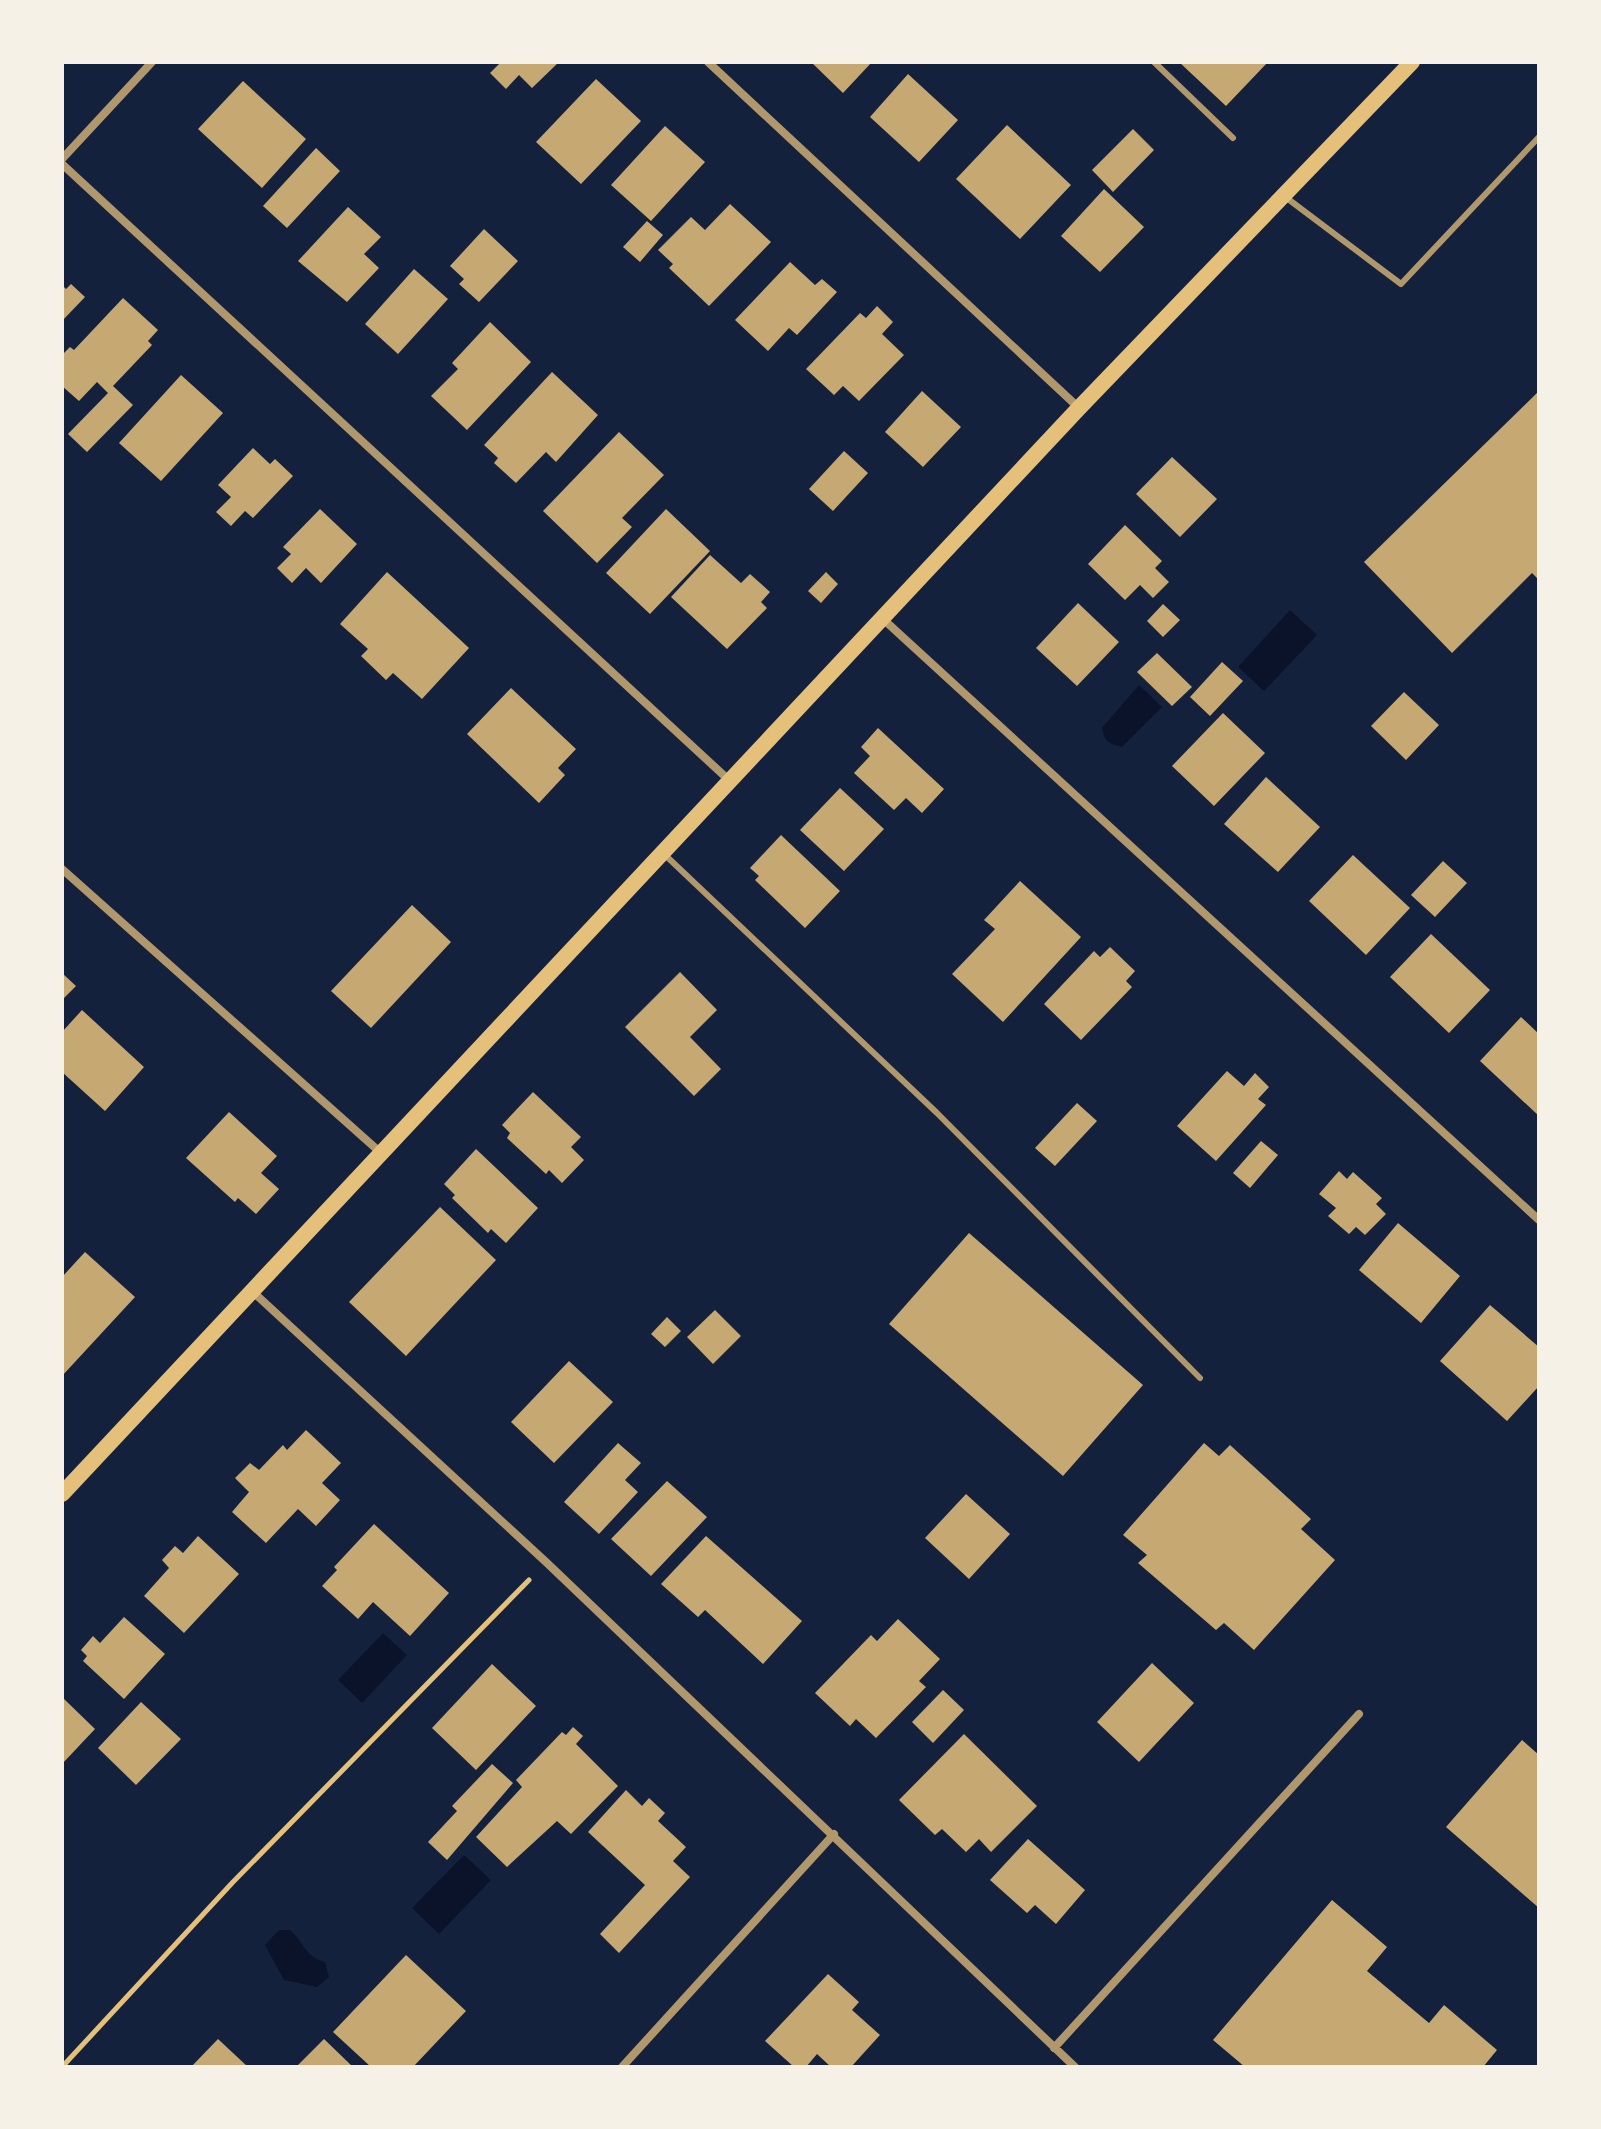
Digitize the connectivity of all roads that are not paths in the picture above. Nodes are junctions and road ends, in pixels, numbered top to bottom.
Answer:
1 (152, 62) edge
2 (708, 62) edge
3 (1154, 62) edge
4 (1412, 62) edge
5 (1539, 137) edge
6 (1233, 138) dead end
7 (62, 161) edge
8 (1282, 194) junction
9 (1079, 408) junction
10 (883, 619) junction
11 (731, 782) junction
12 (664, 854) junction
13 (62, 869) edge
14 (382, 1154) junction
15 (1539, 1220) edge
16 (253, 1292) junction
17 (1200, 1378) dead end
18 (62, 1494) edge
19 (1359, 1714) dead end
20 (834, 1834) junction
21 (1054, 2048) junction
22 (622, 2067) edge
23 (1075, 2067) edge

1 - 7 street
2 - 9 street
3 - 6 lane
4 - 8 main road
5 - 8 lane
7 - 11 street
8 - 9 main road
9 - 10 main road
10 - 11 main road
10 - 15 street
11 - 12 main road
12 - 14 main road
12 - 17 lane
13 - 14 street
14 - 16 main road
16 - 18 main road
16 - 20 street
19 - 21 street
20 - 21 street
20 - 22 street
21 - 23 street

